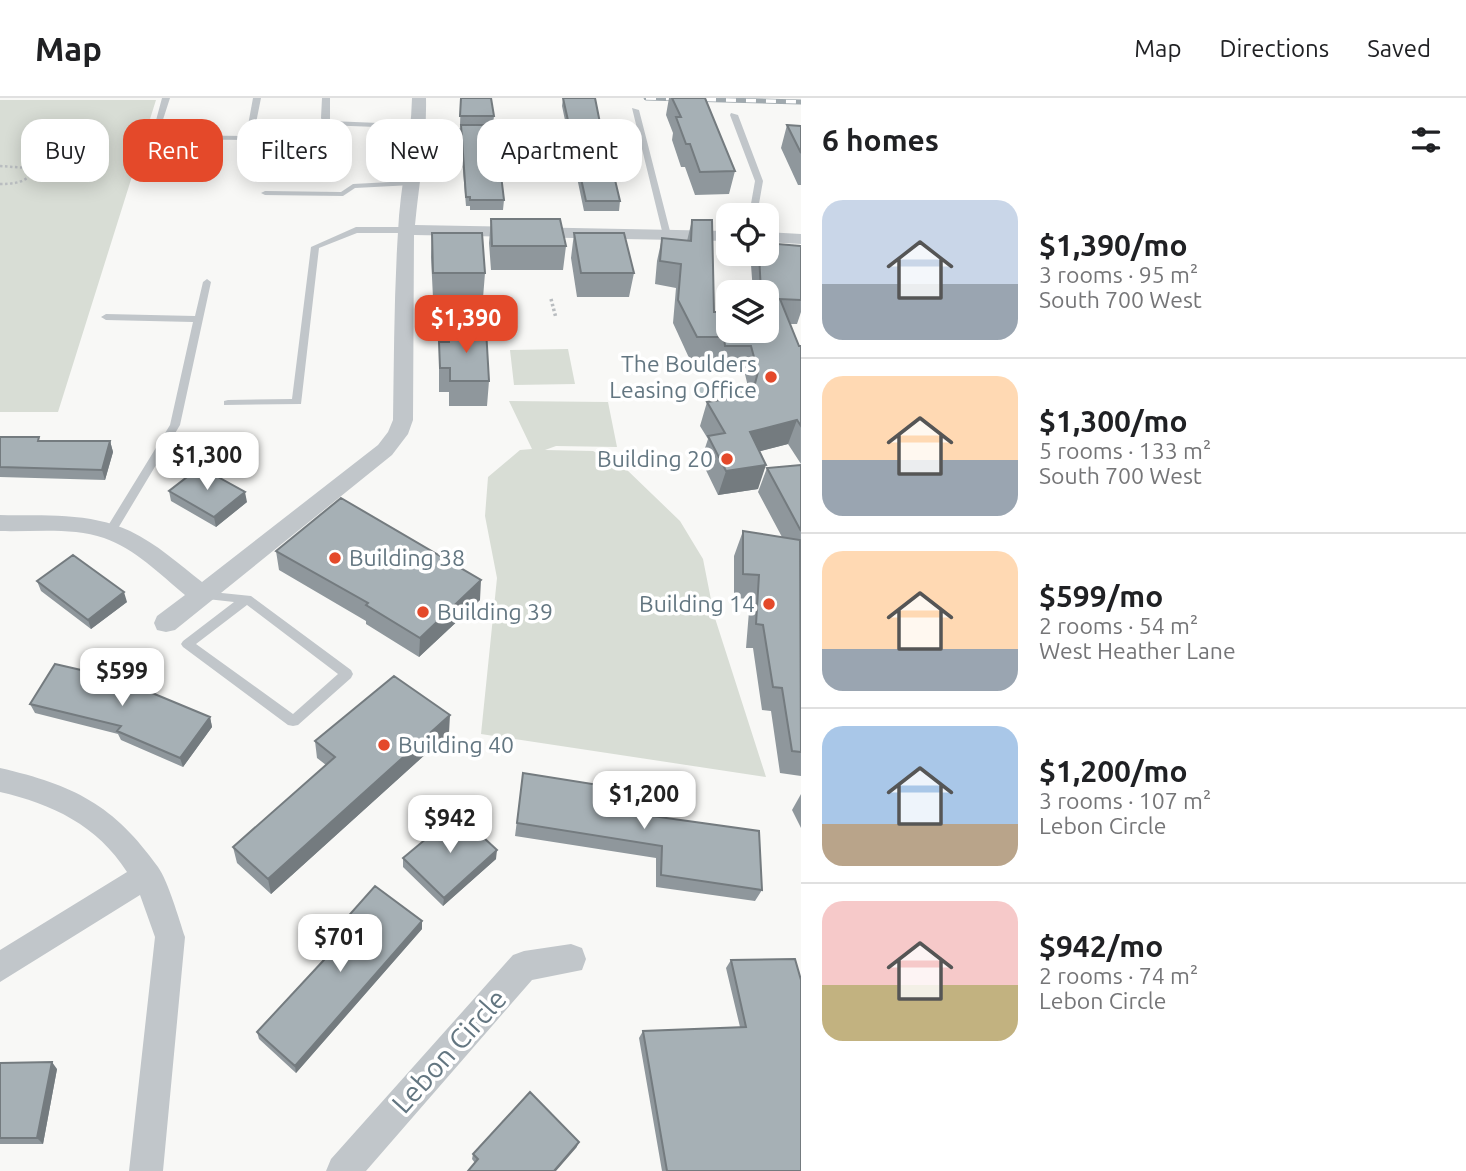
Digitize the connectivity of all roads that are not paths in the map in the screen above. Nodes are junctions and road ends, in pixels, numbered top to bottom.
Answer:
1 (166, 98) edge
2 (257, 98) edge
3 (326, 98) edge
4 (404, 98) edge
5 (419, 98) edge
6 (635, 110) dead end
7 (734, 115) dead end
8 (404, 119) edge
9 (419, 119) edge
10 (366, 125) edge
11 (410, 183) joint
12 (265, 193) dead end
13 (755, 203) edge
14 (406, 230) junction
15 (667, 234) junction
16 (716, 236) edge
17 (779, 238) edge
18 (801, 239) edge
19 (207, 282) dead end
20 (106, 317) dead end
21 (199, 319) junction
22 (228, 403) dead end
23 (0, 523) edge
24 (110, 532) junction
25 (202, 595) junction
26 (247, 599) junction
27 (166, 623) dead end
28 (0, 780) edge
29 (147, 876) junction
30 (571, 960) dead end
31 (0, 967) edge
32 (146, 1171) edge
33 (343, 1171) edge

1 - 2 lane
3 - 10 lane
4 - 8 street
5 - 9 street
6 - 15 lane
7 - 13 lane
11 - 12 lane
11 - 14 street
14 - 15 street
14 - 22 lane
14 - 25 street
15 - 16 street
17 - 18 street
19 - 21 lane
20 - 21 lane
21 - 24 lane
23 - 24 street
24 - 25 street
25 - 26 lane
25 - 27 street
26 - 26 lane
28 - 29 street
29 - 31 street
29 - 32 street
30 - 33 street, Lebon Circle

